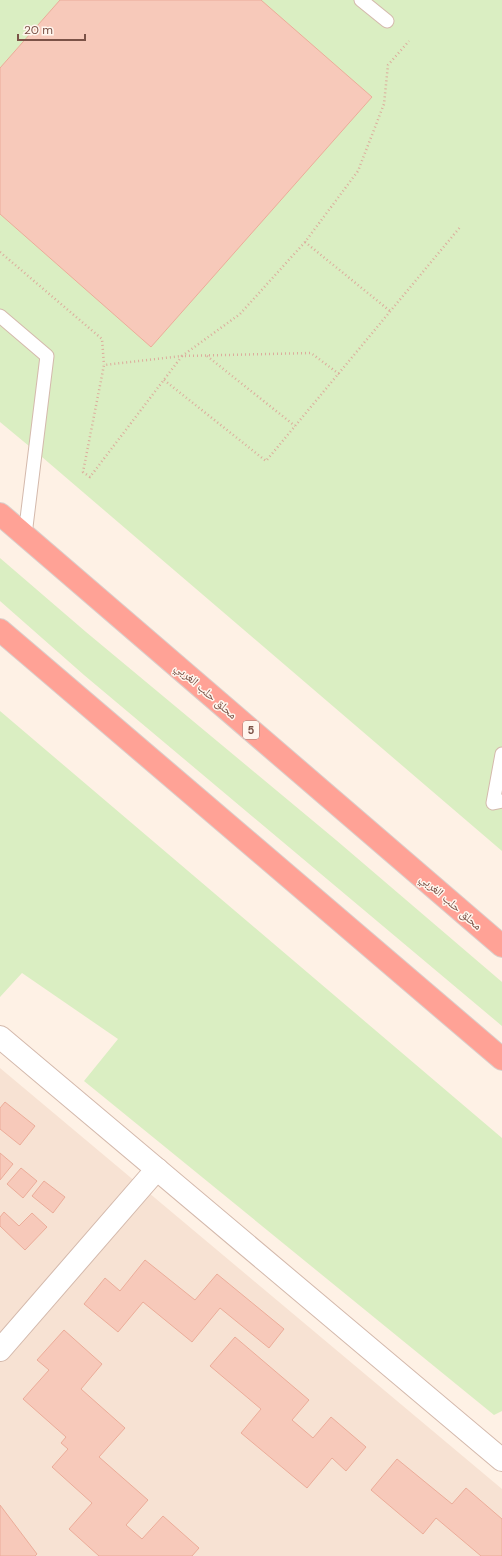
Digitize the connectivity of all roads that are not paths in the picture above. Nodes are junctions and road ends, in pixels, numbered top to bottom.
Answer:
1 (361, 0) edge
2 (387, 21) dead end
3 (0, 316) edge
4 (0, 514) edge
5 (25, 535) junction
6 (0, 630) edge
7 (502, 754) edge
8 (502, 801) edge
9 (502, 946) edge
10 (0, 1036) edge
11 (502, 1059) edge
12 (157, 1169) junction
13 (0, 1350) edge
14 (502, 1460) edge

1 - 2 lane
3 - 5 lane
4 - 5 highway, محلق حلب الغربي / 5
5 - 9 highway, محلق حلب الغربي / 5
6 - 11 highway
7 - 8 lane
10 - 12 street
12 - 13 street
12 - 14 street

